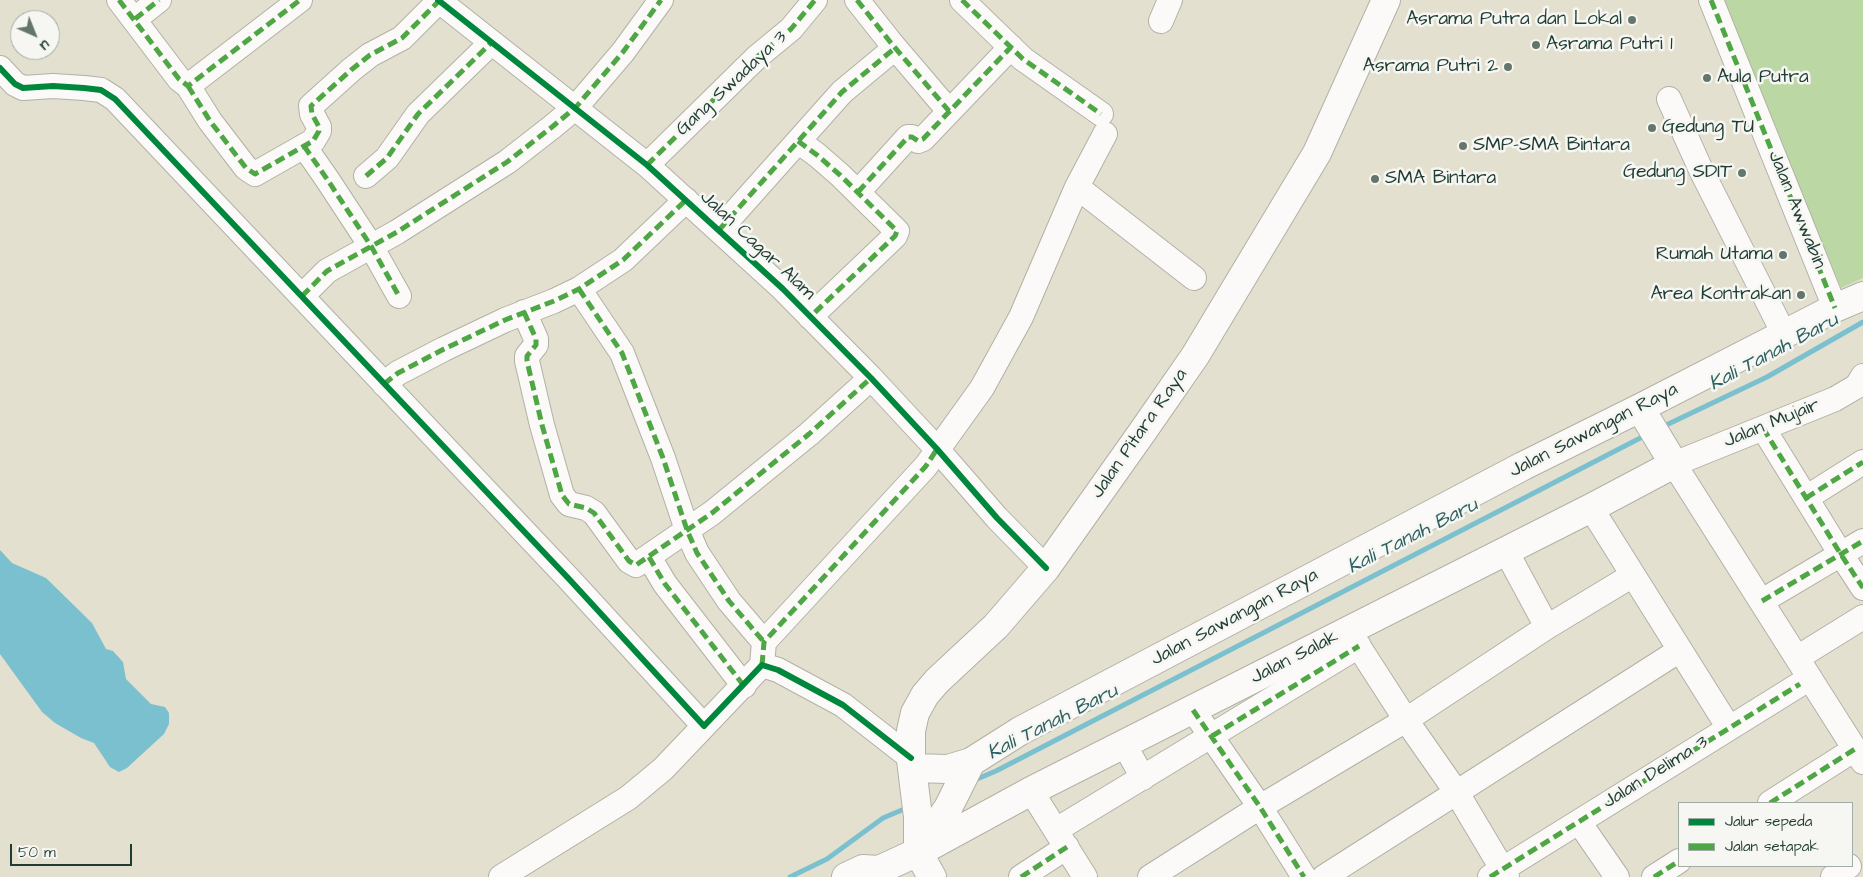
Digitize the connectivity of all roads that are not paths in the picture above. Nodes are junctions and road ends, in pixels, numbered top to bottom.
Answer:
1 (119, 0) edge
2 (159, 0) edge
3 (300, 0) edge
4 (438, 0) edge
5 (661, 0) edge
6 (815, 0) edge
7 (857, 0) edge
8 (962, 0) edge
9 (1386, 0) edge
10 (1711, 0) edge
11 (135, 19) junction
12 (492, 44) junction
13 (1011, 47) junction
14 (895, 48) junction
15 (0, 68) edge
16 (188, 86) junction
17 (1669, 99) dead end
18 (576, 107) junction
19 (949, 111) junction
20 (798, 141) junction
21 (304, 146) junction
22 (647, 165) junction
23 (366, 176) dead end
24 (1077, 187) junction
25 (858, 192) junction
26 (686, 200) junction
27 (719, 230) junction
28 (371, 246) junction
29 (1194, 278) dead end
30 (579, 289) junction
31 (302, 296) junction
32 (399, 296) dead end
33 (1863, 296) edge
34 (1835, 308) junction
35 (524, 312) junction
36 (810, 317) junction
37 (1784, 334) junction
38 (870, 378) junction
39 (384, 384) junction
40 (1861, 385) edge
41 (1645, 415) junction
42 (1763, 428) junction
43 (937, 449) junction
44 (1669, 455) junction
45 (1863, 462) edge
46 (1806, 498) junction
47 (1591, 508) junction
48 (687, 530) junction
49 (1863, 541) edge
50 (1506, 551) junction
51 (1840, 554) junction
52 (648, 557) junction
53 (1046, 568) junction
54 (1633, 575) junction
55 (1863, 588) edge
56 (1762, 601) junction
57 (1863, 616) edge
58 (1547, 627) junction
59 (1354, 638) junction
60 (1680, 650) junction
61 (763, 654) junction
62 (1797, 658) junction
63 (1810, 678) junction
64 (744, 686) junction
65 (1193, 710) junction
66 (1406, 720) junction
67 (704, 726) junction
68 (1729, 728) junction
69 (1212, 736) junction
70 (1124, 744) junction
71 (1859, 755) edge
72 (971, 762) junction
73 (912, 763) junction
74 (1143, 778) junction
75 (1031, 791) junction
76 (1457, 793) junction
77 (1772, 802) edge
78 (1260, 807) junction
79 (1579, 822) junction
80 (1061, 839) junction
81 (918, 852) junction
82 (1678, 862) edge
83 (1847, 867) edge
84 (877, 874) edge
85 (1500, 875) edge
86 (502, 877) edge
87 (846, 877) edge
88 (932, 877) edge
89 (1021, 877) edge
90 (1085, 877) edge
91 (1150, 877) edge
92 (1304, 877) edge
93 (1324, 877) edge
94 (1617, 877) edge
95 (1654, 877) edge
96 (1833, 877) edge

1 - 11 street
2 - 11 street
3 - 16 street
4 - 12 street, Jalan Cagar Alam
4 - 21 street
5 - 18 street
6 - 22 street, Gang Swadaya 3
7 - 14 street
8 - 13 street
9 - 53 main road, Jalan Pitara Raya
10 - 34 street, Jalan Awwabin
11 - 16 street
12 - 18 street, Jalan Cagar Alam
12 - 23 street
13 - 19 street
13 - 24 street
14 - 19 street
14 - 20 street
15 - 31 street
16 - 21 street
17 - 37 street
18 - 22 street, Jalan Cagar Alam
18 - 28 street
19 - 25 street
20 - 25 street
20 - 27 street
21 - 28 street
22 - 26 street, Jalan Cagar Alam
24 - 29 street
24 - 43 street
25 - 36 street
26 - 27 street, Jalan Cagar Alam
26 - 30 street
27 - 36 street, Jalan Cagar Alam
28 - 31 street
28 - 32 street
30 - 35 street
30 - 48 street
31 - 39 street
33 - 34 main road, Jalan Sawangan Raya
34 - 37 main road, Jalan Sawangan Raya
35 - 39 street
35 - 52 street
36 - 38 street, Jalan Cagar Alam
37 - 41 main road, Jalan Sawangan Raya
38 - 43 street, Jalan Cagar Alam
38 - 48 street
39 - 67 street
40 - 42 street, Jalan Mujair
41 - 44 main road
41 - 72 main road, Jalan Sawangan Raya
42 - 44 street, Jalan Mujair
42 - 46 street
43 - 53 street, Jalan Cagar Alam
43 - 61 street
44 - 47 main road, Jalan Salak
44 - 56 street
45 - 46 street
46 - 51 street
47 - 50 main road, Jalan Salak
47 - 54 street
48 - 52 street
48 - 61 street
49 - 51 street
50 - 58 street
50 - 59 main road, Jalan Salak
51 - 55 street
51 - 56 street
52 - 64 street
53 - 73 main road, Jalan Pitara Raya
54 - 58 street
54 - 60 street
56 - 62 street
57 - 62 street
58 - 66 street
59 - 65 main road, Jalan Salak
59 - 66 street
59 - 69 street
60 - 68 street
60 - 76 street
61 - 64 street
61 - 73 street
62 - 63 street
63 - 68 street, Jalan Delima 3
63 - 71 street
64 - 67 street
65 - 69 street
65 - 70 main road, Jalan Salak
66 - 76 street
66 - 78 street
67 - 86 street
68 - 79 street, Jalan Delima 3
69 - 74 street
69 - 78 street
70 - 74 street
70 - 75 main road, Jalan Salak
71 - 77 street
72 - 73 main road, Jalan Sawangan Raya
72 - 81 main road
73 - 81 main road, Jalan Pitara Raya
74 - 80 street
75 - 80 street
75 - 81 main road, Jalan Salak
76 - 85 street
76 - 93 street
78 - 91 street
78 - 92 street
79 - 85 street, Jalan Delima 3
79 - 94 street
80 - 89 street
80 - 90 street
81 - 84 main road, Jalan Salak
81 - 88 main road
82 - 95 street
83 - 96 street
84 - 87 main road, Jalan Salak

